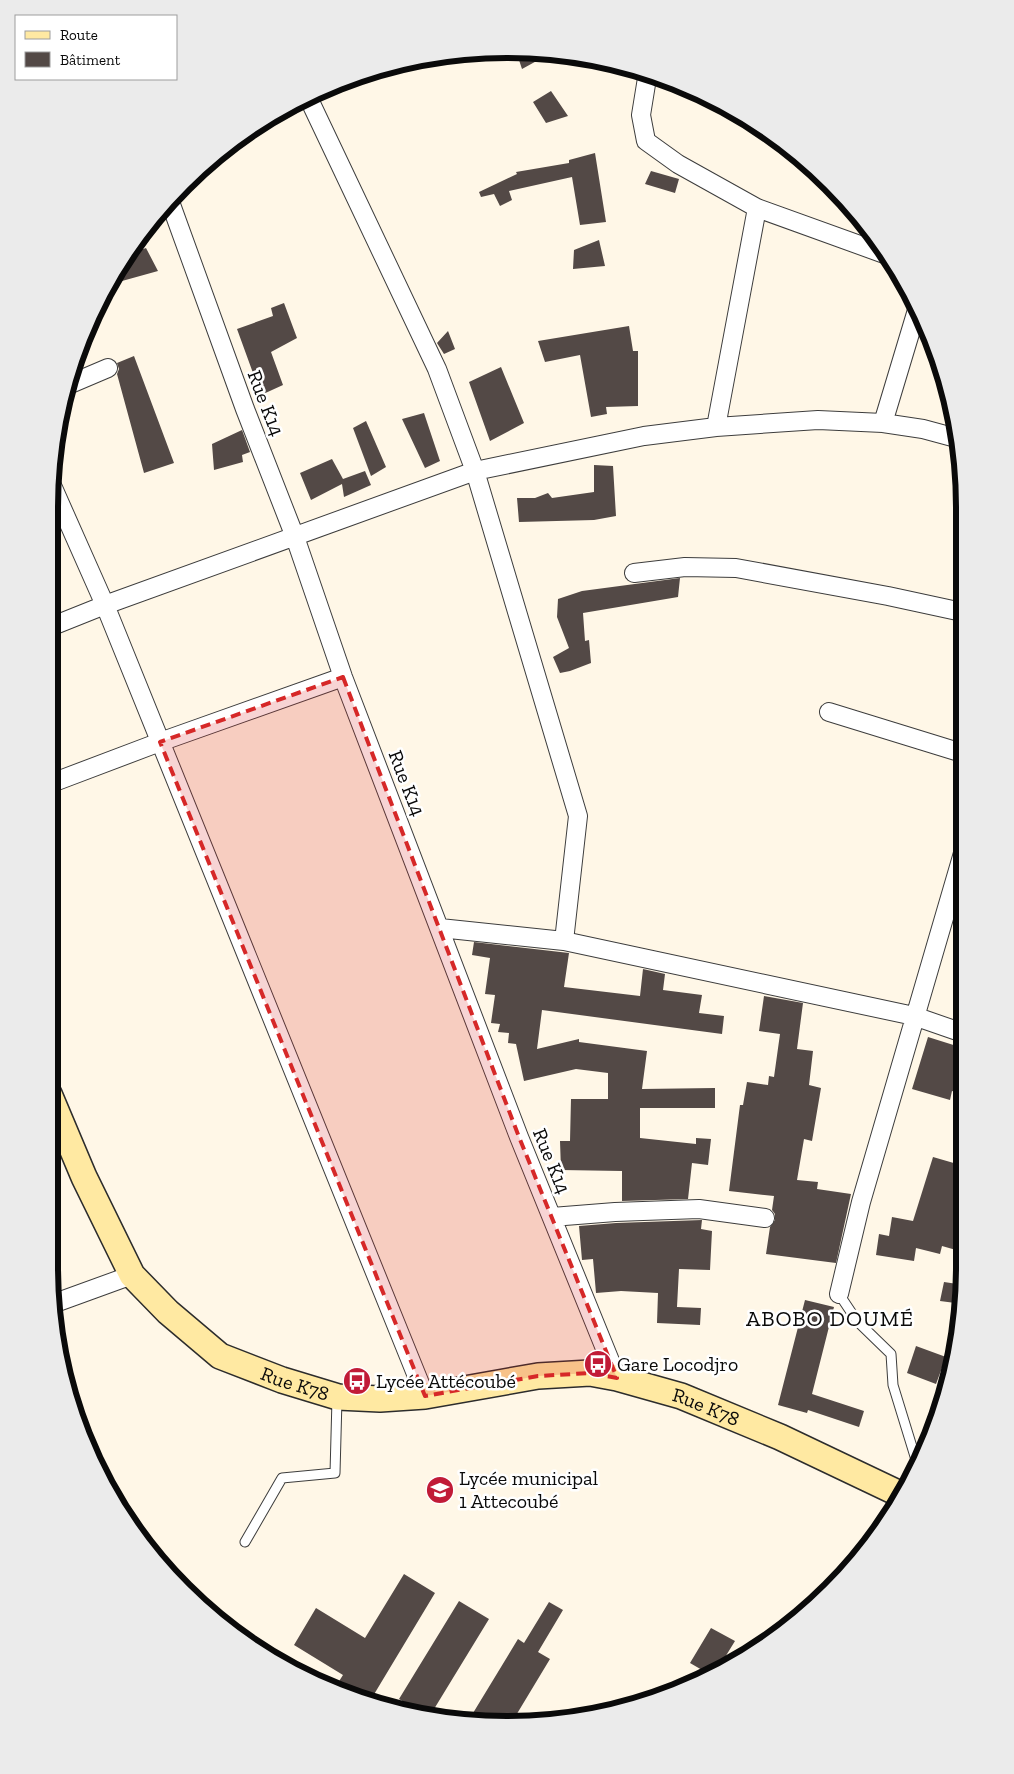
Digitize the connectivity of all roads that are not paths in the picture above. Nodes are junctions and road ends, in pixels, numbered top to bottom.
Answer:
1 (647, 80) edge
2 (311, 103) edge
3 (172, 208) edge
4 (757, 208) junction
5 (877, 251) edge
6 (914, 317) edge
7 (108, 368) dead end
8 (76, 382) edge
9 (883, 423) junction
10 (716, 427) junction
11 (951, 437) edge
12 (475, 471) junction
13 (58, 500) edge
14 (294, 537) junction
15 (634, 573) dead end
16 (104, 606) junction
17 (956, 611) edge
18 (58, 624) edge
19 (343, 677) junction
20 (829, 712) dead end
21 (160, 742) junction
22 (956, 751) edge
23 (58, 781) edge
24 (956, 876) edge
25 (440, 928) junction
26 (564, 941) junction
27 (914, 1016) junction
28 (956, 1031) edge
29 (58, 1115) edge
30 (552, 1217) junction
31 (765, 1218) dead end
32 (132, 1275) junction
33 (839, 1294) joint
34 (58, 1301) edge
35 (617, 1378) junction
36 (425, 1396) junction
37 (338, 1397) junction
38 (915, 1455) edge
39 (896, 1492) edge
40 (245, 1542) dead end

1 - 4 street
2 - 12 street
3 - 14 street, Rue K14
4 - 5 street
4 - 10 street
6 - 9 street
7 - 8 street
9 - 10 street
9 - 11 street
10 - 12 street
12 - 14 street
12 - 26 street
13 - 16 street
14 - 16 street
14 - 19 street, Rue K14
15 - 17 street
16 - 18 street
16 - 21 street
19 - 21 street
19 - 25 street, Rue K14
20 - 22 street
21 - 23 street
21 - 36 street
24 - 27 street
25 - 26 street
25 - 30 street, Rue K14
26 - 27 street
27 - 28 street
27 - 33 street
29 - 32 street, Rue K78
30 - 31 street
30 - 35 street, Rue K14
32 - 34 street
32 - 37 street, Rue K78
33 - 38 lane
35 - 36 street, Rue K78
35 - 39 street, Rue K78
36 - 37 street, Rue K78
37 - 40 lane

